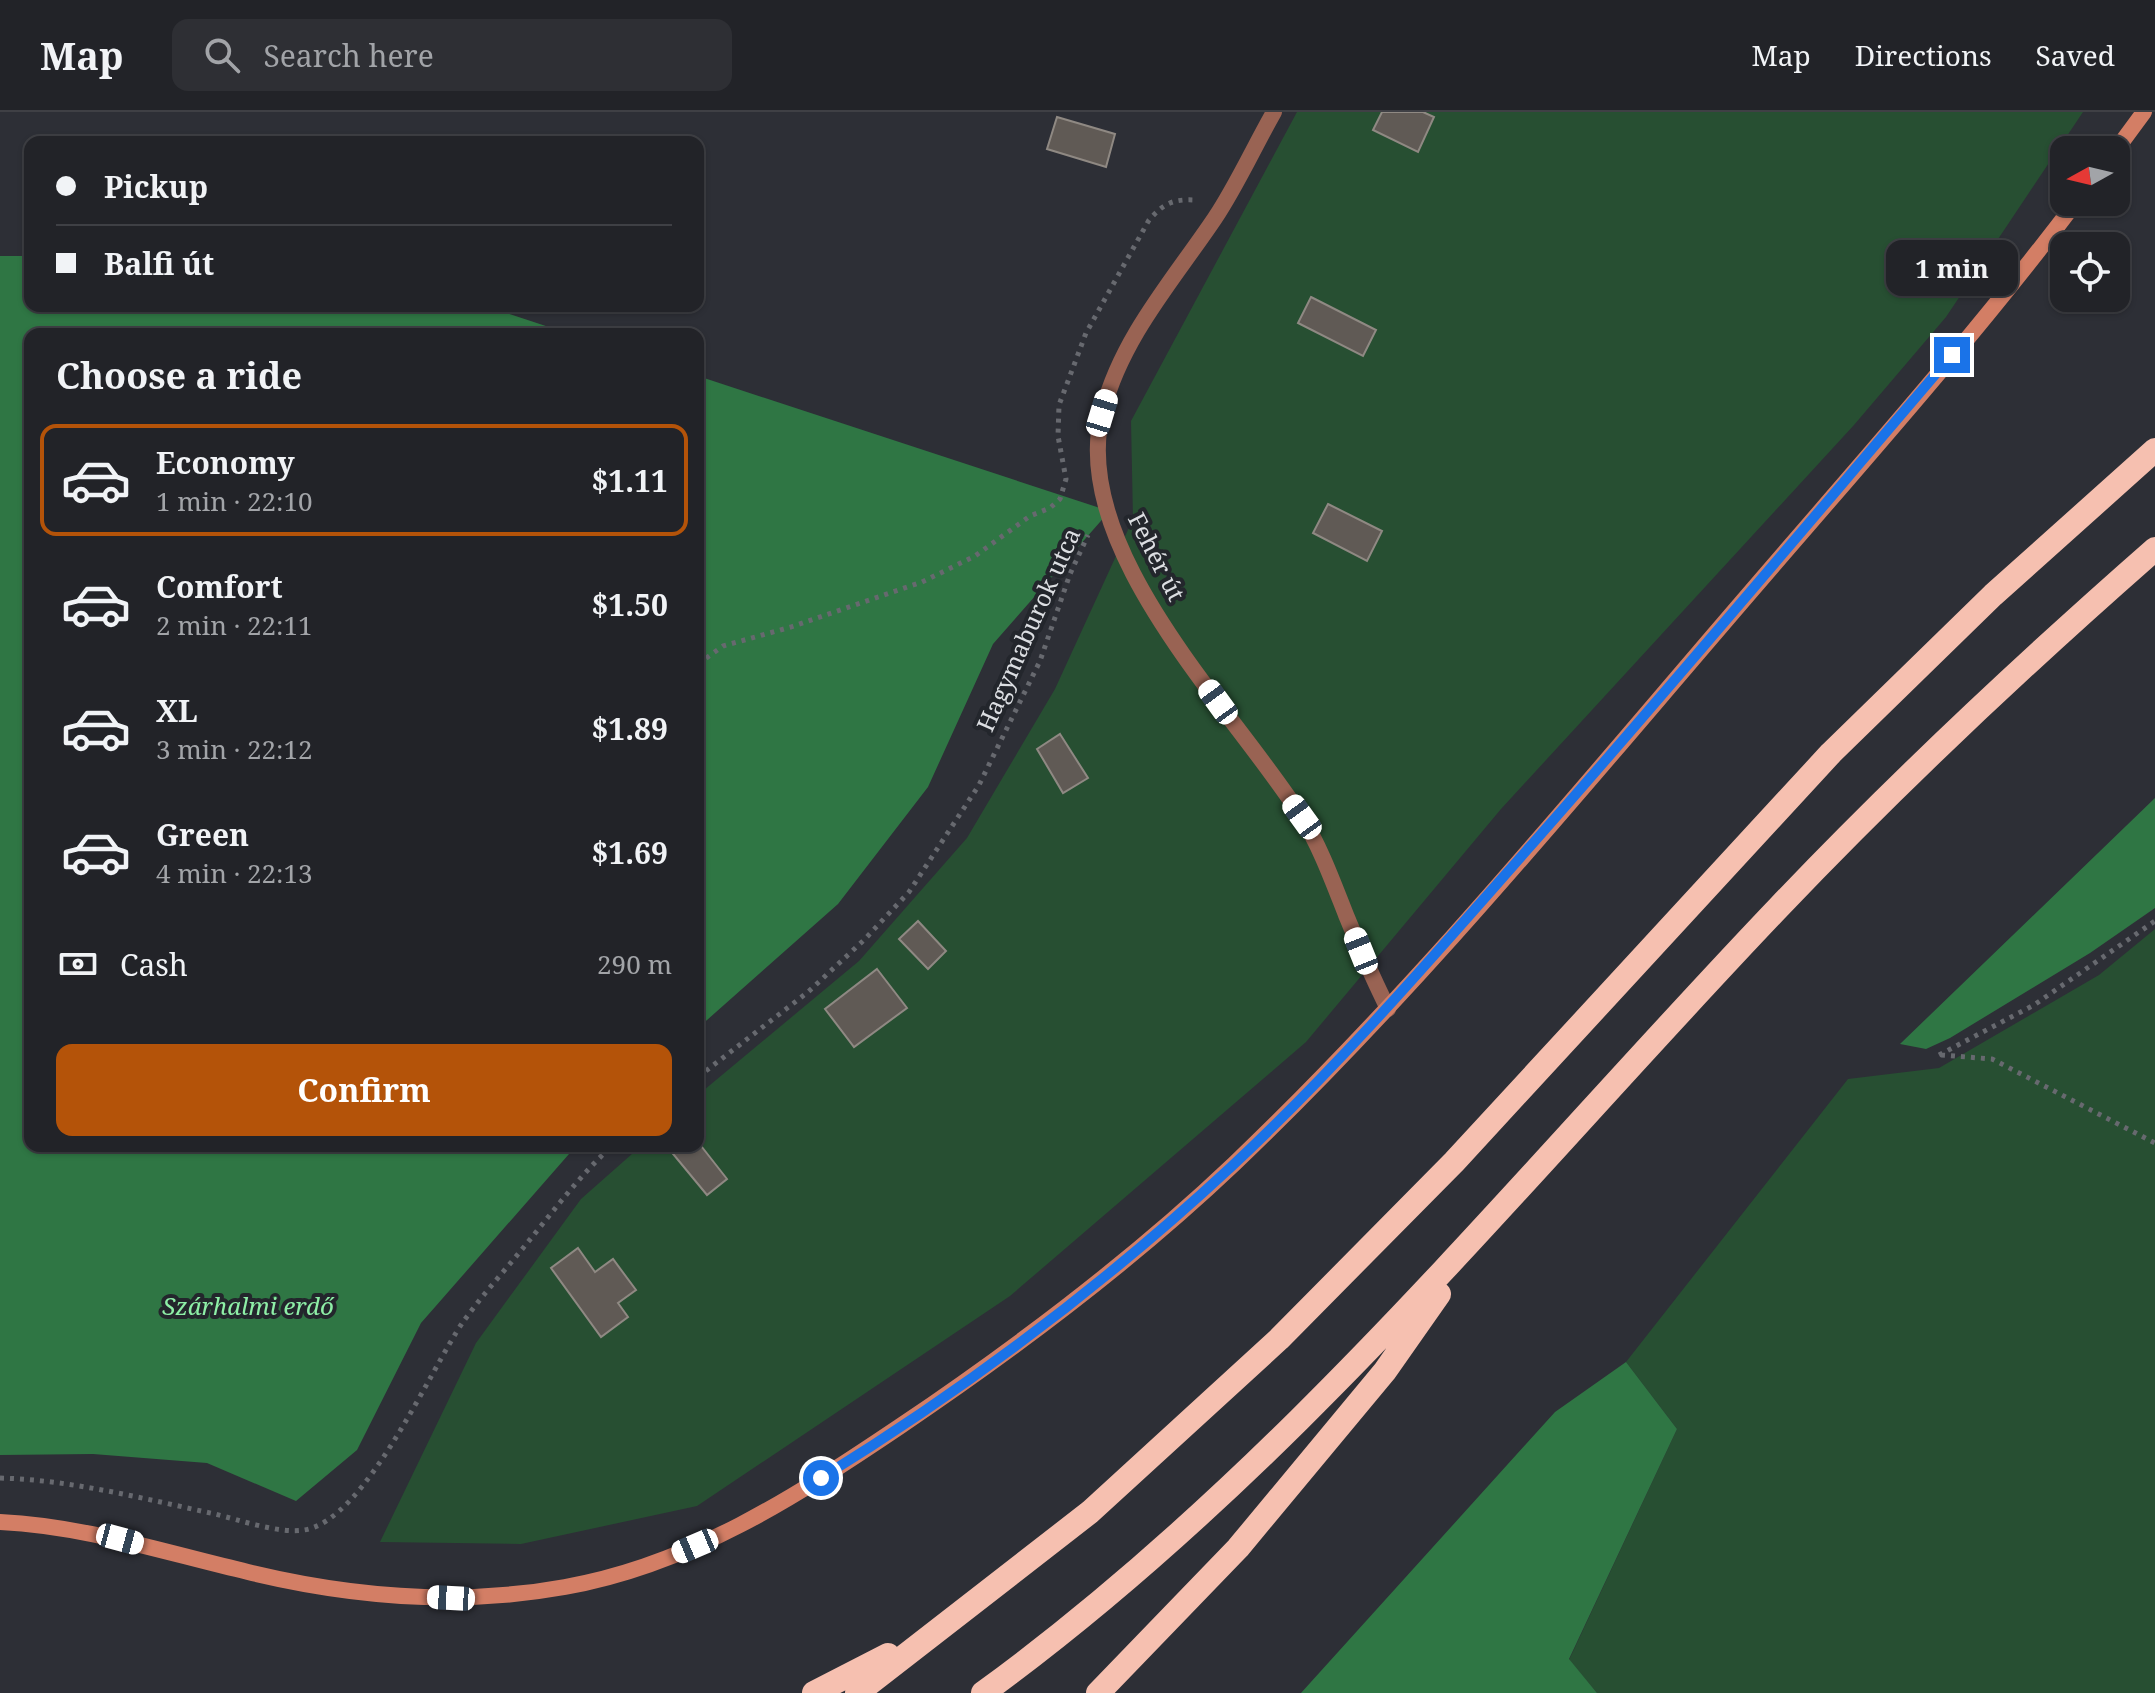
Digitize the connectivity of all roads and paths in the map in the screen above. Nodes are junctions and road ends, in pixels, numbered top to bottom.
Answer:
1 (1274, 112) edge
2 (2144, 112) edge
3 (2126, 136) edge
4 (1217, 215) junction
5 (2066, 216) edge
6 (2155, 450) edge
7 (1107, 514) junction
8 (2155, 549) edge
9 (704, 660) edge
10 (2155, 921) edge
11 (1388, 1009) junction
12 (704, 1072) edge
13 (2155, 1143) edge
14 (606, 1152) edge
15 (1486, 1228) junction
16 (0, 1478) edge
17 (0, 1522) edge
18 (933, 1632) junction
19 (814, 1693) edge
20 (857, 1693) edge
21 (983, 1693) edge
22 (1098, 1693) edge

1 - 4 street, Fehér út
2 - 3 main road
4 - 7 street, Fehér út
4 - 9 path
5 - 11 main road
6 - 18 highway
7 - 11 street, Fehér út
7 - 12 path, Hagymaburok utca
8 - 15 highway
10 - 13 path
11 - 17 main road
14 - 16 path
15 - 21 highway
15 - 22 highway
18 - 19 highway
18 - 20 highway

